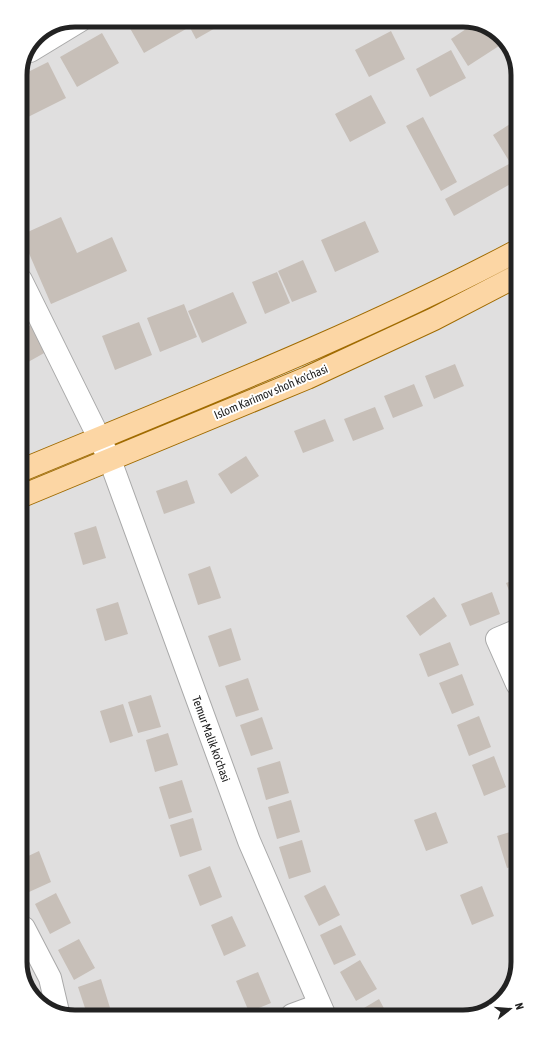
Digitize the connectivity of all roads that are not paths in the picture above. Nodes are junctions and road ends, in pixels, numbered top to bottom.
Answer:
1 (69, 27) edge
2 (36, 47) edge
3 (511, 254) edge
4 (511, 279) edge
5 (27, 292) edge
6 (99, 438) junction
7 (110, 460) junction
8 (27, 468) edge
9 (27, 494) edge
10 (511, 633) edge
11 (511, 671) edge
12 (27, 934) edge
13 (57, 1006) edge
14 (322, 1010) edge

1 - 2 street
3 - 6 main road, Islom Karimov shoh ko'chasi
4 - 7 main road, Islom Karimov shoh ko'chasi
5 - 6 street, Temur Malik ko'chasi
6 - 7 street, Temur Malik ko'chasi
6 - 8 main road, Islom Karimov shoh ko'chasi
7 - 9 main road, Islom Karimov shoh ko'chasi
7 - 14 street, Temur Malik ko'chasi
10 - 11 street
12 - 13 street

